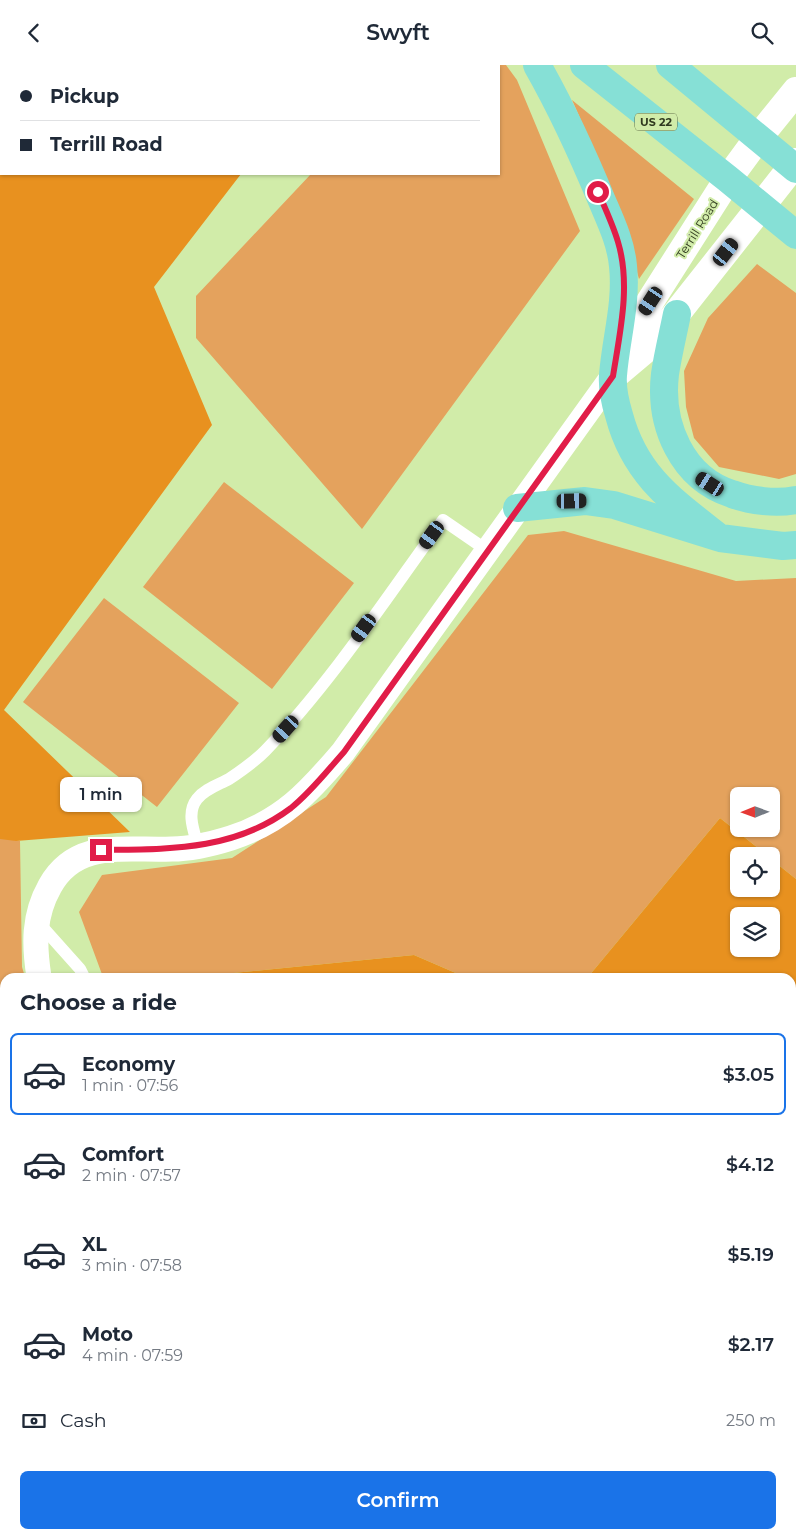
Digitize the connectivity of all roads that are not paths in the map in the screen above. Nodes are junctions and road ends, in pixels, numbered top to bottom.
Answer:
1 (537, 65) edge
2 (584, 65) edge
3 (670, 65) edge
4 (695, 65) edge
5 (796, 91) edge
6 (718, 104) junction
7 (758, 138) junction
8 (795, 166) edge
9 (728, 179) junction
10 (761, 206) junction
11 (796, 235) edge
12 (677, 314) junction
13 (613, 376) junction
14 (796, 500) edge
15 (516, 509) junction
16 (720, 538) junction
17 (796, 545) edge
18 (488, 551) junction
19 (198, 846) junction
20 (36, 920) junction
21 (38, 973) edge
22 (82, 973) edge

1 - 13 highway
2 - 9 highway, US 22
3 - 6 highway
4 - 6 highway
5 - 7 street, Terrill Road
6 - 7 highway
7 - 8 highway
7 - 9 street, Terrill Road
8 - 10 street, Terrill Road
9 - 10 highway, US 22
9 - 13 street, Terrill Road
10 - 11 highway, US 22
10 - 12 street, Terrill Road
12 - 13 street, Terrill Road
12 - 14 highway
13 - 15 street, Terrill Road
13 - 16 highway
15 - 16 highway
15 - 18 street, Terrill Road
16 - 17 highway
18 - 19 street, Terrill Road
18 - 19 lane
19 - 20 street, Terrill Road
20 - 21 street, Terrill Road
20 - 22 lane

